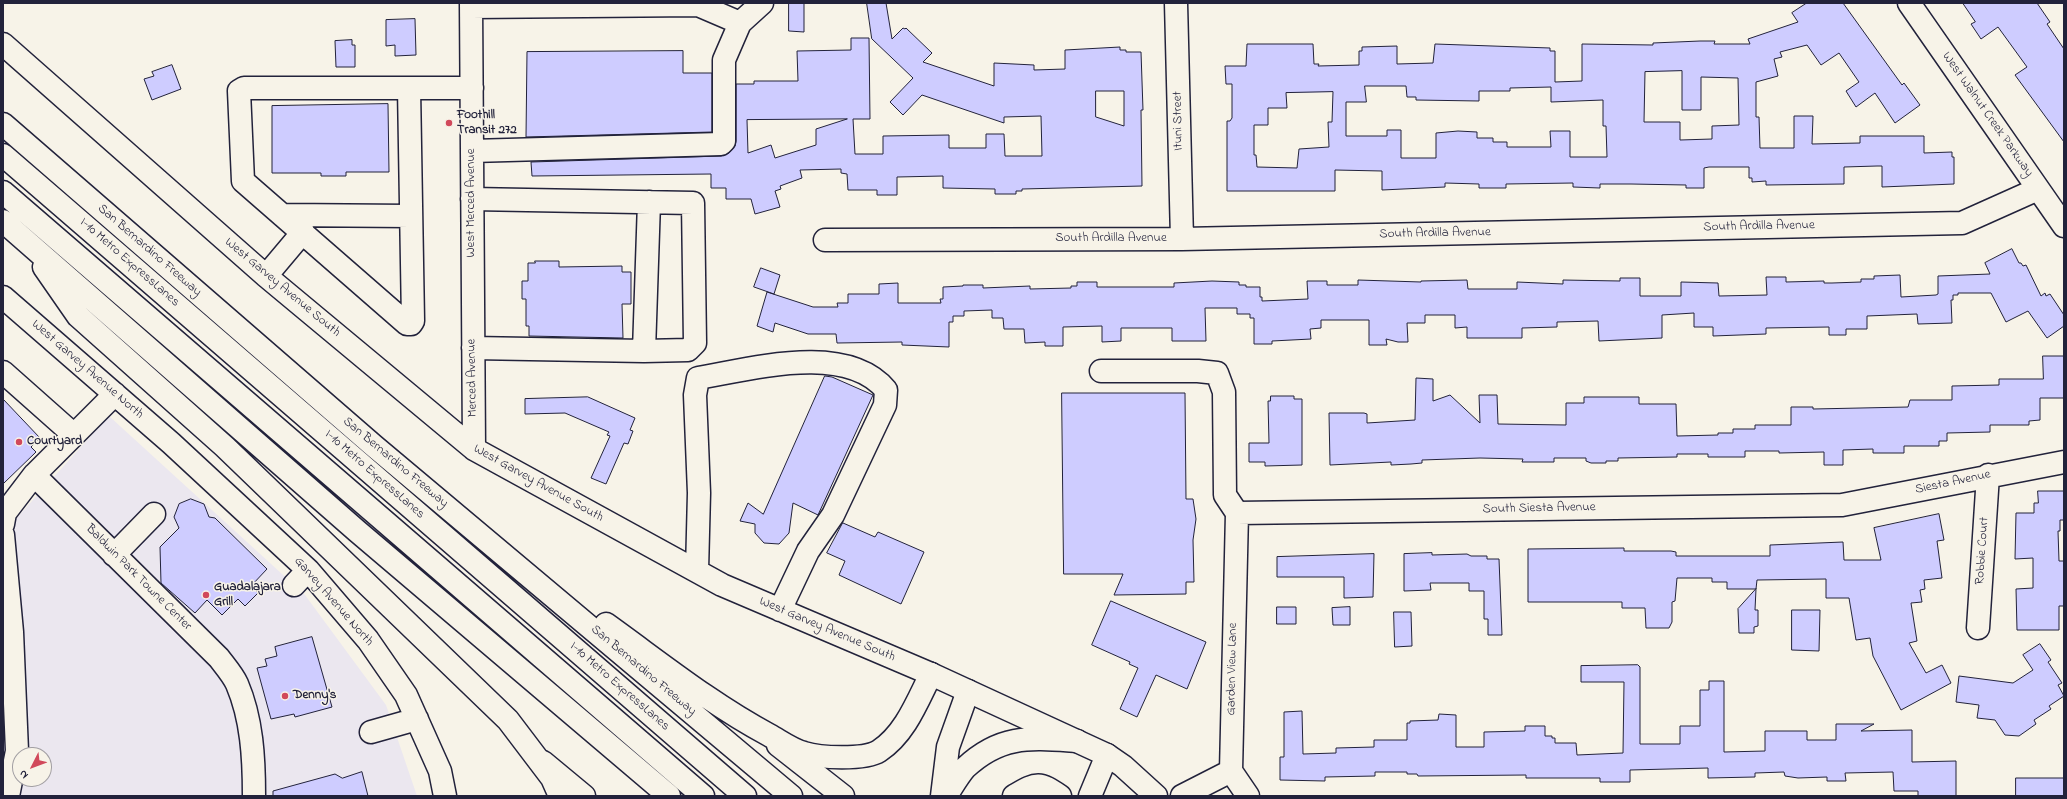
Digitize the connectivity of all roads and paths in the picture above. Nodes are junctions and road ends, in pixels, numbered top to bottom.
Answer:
1 (762, 3) edge
2 (1176, 3) edge
3 (1910, 3) edge
4 (698, 4) edge
5 (471, 5) edge
6 (740, 22) junction
7 (3, 44) edge
8 (409, 88) junction
9 (472, 88) junction
10 (3, 124) edge
11 (472, 151) junction
12 (3, 155) edge
13 (2038, 188) junction
14 (3, 192) edge
15 (472, 199) junction
16 (649, 202) junction
17 (282, 214) junction
18 (411, 216) junction
19 (3, 220) edge
20 (2064, 226) edge
21 (303, 232) junction
22 (1182, 239) junction
23 (26, 240) junction
24 (825, 240) dead end
25 (266, 276) junction
26 (3, 297) edge
27 (472, 307) joint
28 (473, 348) junction
29 (644, 351) junction
30 (1101, 371) dead end
31 (3, 372) edge
32 (115, 394) junction
33 (74, 435) junction
34 (171, 443) joint
35 (474, 449) junction
36 (2064, 462) edge
37 (34, 475) junction
38 (1988, 475) junction
39 (1842, 505) joint
40 (1237, 513) junction
41 (154, 514) dead end
42 (4, 517) edge
43 (460, 518) junction
44 (3, 535) edge
45 (114, 555) junction
46 (697, 571) junction
47 (780, 610) junction
48 (1978, 628) dead end
49 (931, 674) junction
50 (968, 691) junction
51 (417, 719) junction
52 (756, 728) junction
53 (370, 732) dead end
54 (1077, 741) junction
55 (1107, 755) junction
56 (536, 756) junction
57 (1231, 771) junction
58 (8, 796) edge
59 (254, 796) edge
60 (445, 796) edge
61 (560, 796) edge
62 (584, 796) edge
63 (669, 796) edge
64 (703, 796) edge
65 (745, 796) edge
66 (791, 796) edge
67 (843, 796) edge
68 (942, 796) edge
69 (946, 796) edge
70 (1014, 796) edge
71 (1060, 796) edge
72 (1090, 796) edge
73 (1156, 796) edge
74 (1182, 796) edge
75 (1248, 796) edge

1 - 6 main road
2 - 22 main road, Ituni Street
3 - 13 main road, West Walnut Creek Parkway
4 - 5 main road
4 - 6 main road
5 - 9 main road, West Merced Avenue
6 - 11 main road
7 - 25 main road, West Garvey Avenue South
8 - 9 main road
8 - 17 main road
8 - 18 main road
9 - 11 main road, West Merced Avenue
10 - 43 main road, San Bernardino Freeway
11 - 15 main road, West Merced Avenue
12 - 65 main road, I-10 Metro ExpressLanes
13 - 20 main road, West Walnut Creek Parkway
13 - 22 main road, South Ardilla Avenue
14 - 64 main road, I-10 Metro ExpressLanes
15 - 16 main road
15 - 27 main road, West Merced Avenue
16 - 29 main road
16 - 29 main road
17 - 18 main road
17 - 21 main road
18 - 21 main road
19 - 23 main road
21 - 25 main road
22 - 24 main road, South Ardilla Avenue
23 - 56 main road
23 - 63 main road
25 - 35 main road, West Garvey Avenue South
26 - 32 main road, West Garvey Avenue North
27 - 28 main road, Merced Avenue
28 - 29 main road
28 - 35 main road, Merced Avenue
30 - 40 main road
31 - 33 main road
32 - 33 main road
32 - 34 main road, West Garvey Avenue North
33 - 37 main road
34 - 51 main road, Garvey Avenue North
35 - 46 main road, West Garvey Avenue South
36 - 38 main road, Siesta Avenue
37 - 42 main road
37 - 45 main road, Baldwin Park Towne Center
38 - 39 main road, Siesta Avenue
38 - 48 main road, Robbie Court
39 - 40 main road, South Siesta Avenue
40 - 57 main road, Garden View Lane
41 - 45 main road
43 - 52 main road
43 - 66 main road, San Bernardino Freeway
44 - 58 main road
45 - 59 main road, Baldwin Park Towne Center
46 - 47 main road, West Garvey Avenue South
46 - 47 main road
47 - 49 main road, West Garvey Avenue South
49 - 50 main road, West Garvey Avenue South
49 - 52 main road
50 - 54 main road, West Garvey Avenue South
50 - 68 main road
51 - 53 main road
51 - 60 main road, Garvey Avenue North
52 - 67 main road
54 - 55 main road, West Garvey Avenue South
54 - 69 main road
55 - 72 main road
55 - 73 main road, West Garvey Avenue South
56 - 61 main road
56 - 62 main road
57 - 74 main road
57 - 75 main road
70 - 71 main road

